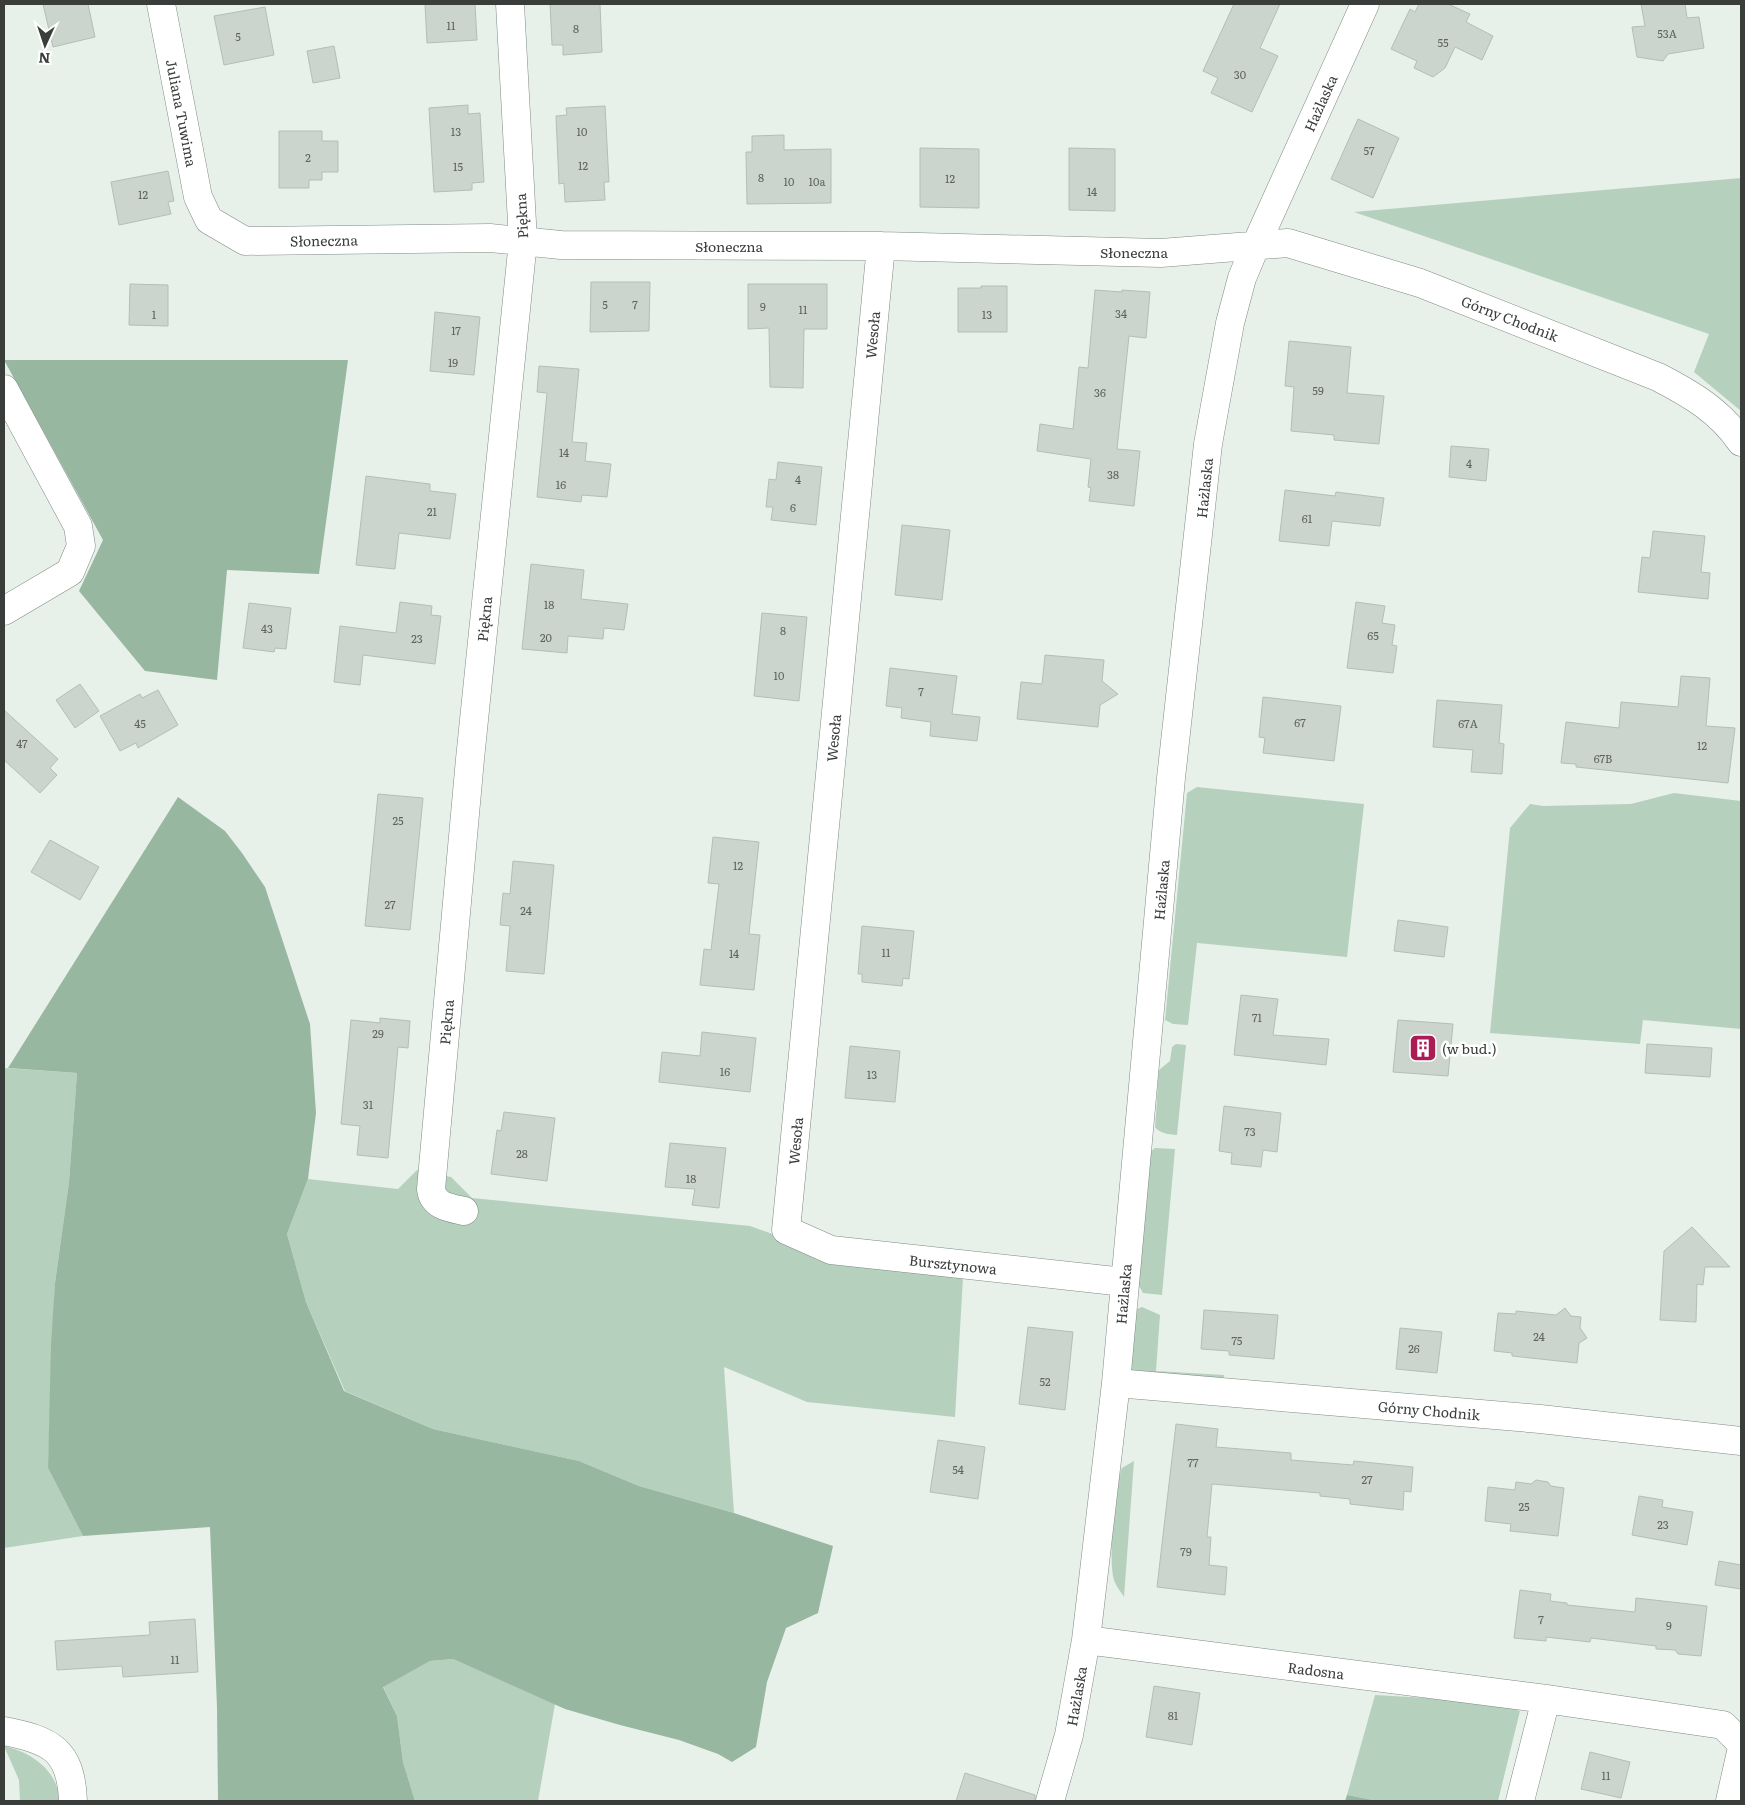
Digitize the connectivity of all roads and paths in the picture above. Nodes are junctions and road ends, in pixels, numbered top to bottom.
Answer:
1 (162, 4) edge
2 (510, 4) edge
3 (1365, 4) edge
4 (209, 220) joint
5 (523, 241) junction
6 (881, 246) junction
7 (1255, 246) junction
8 (4, 389) edge
9 (1741, 442) edge
10 (4, 611) edge
11 (464, 1211) dead end
12 (786, 1230) joint
13 (1124, 1282) junction
14 (1116, 1383) junction
15 (1741, 1441) edge
16 (1086, 1640) junction
17 (1546, 1699) junction
18 (4, 1730) edge
19 (1741, 1743) edge
20 (1741, 1752) edge
21 (72, 1801) edge
22 (1050, 1801) edge
23 (1520, 1801) edge
24 (1730, 1801) edge

1 - 4 street, Juliana Tuwima
2 - 5 street, Piękna
3 - 7 street, Hażlaska
4 - 5 street, Słoneczna
5 - 6 street, Słoneczna
5 - 11 street, Piękna
6 - 7 street, Słoneczna
6 - 12 street, Wesoła
7 - 9 street, Górny Chodnik
7 - 13 street, Hażlaska
8 - 10 street
12 - 13 street, Bursztynowa
13 - 14 street, Hażlaska
14 - 15 street, Górny Chodnik
14 - 16 street, Hażlaska
16 - 17 street, Radosna
16 - 22 street, Hażlaska
17 - 19 street, Radosna
17 - 23 street
18 - 21 street
20 - 24 street

